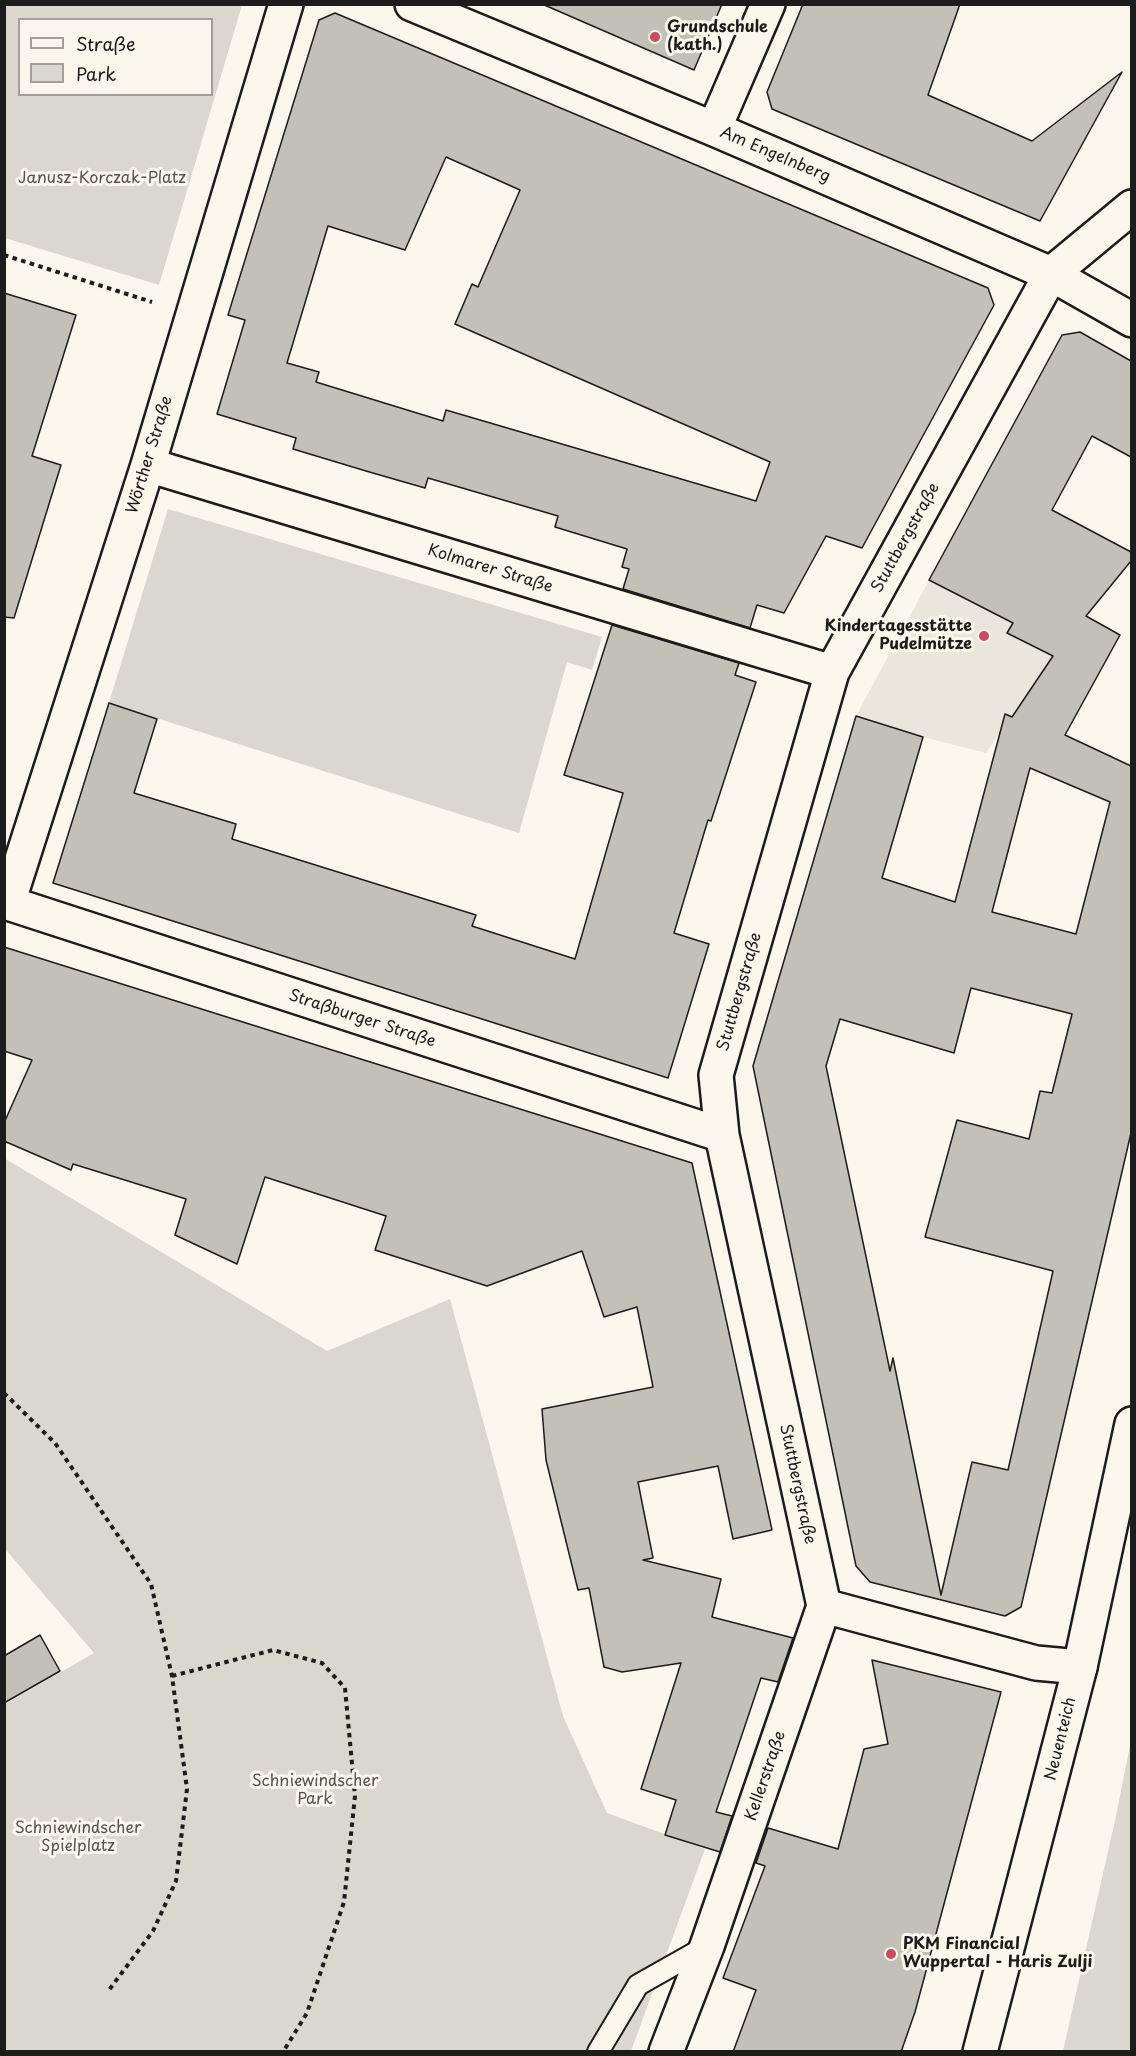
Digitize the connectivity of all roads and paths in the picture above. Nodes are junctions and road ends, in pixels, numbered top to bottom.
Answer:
1 (286, 4) edge
2 (412, 4) edge
3 (768, 4) edge
4 (714, 129) junction
5 (1131, 207) edge
6 (4, 255) edge
7 (1051, 274) junction
8 (193, 314) junction
9 (1131, 320) edge
10 (148, 465) junction
11 (832, 672) junction
12 (6, 901) edge
13 (722, 1136) junction
14 (4, 1393) edge
15 (1131, 1424) edge
16 (824, 1606) junction
17 (1080, 1668) junction
18 (172, 1676) junction
19 (707, 1946) junction
20 (109, 1990) dead end
21 (283, 2052) edge
22 (598, 2052) edge
23 (666, 2052) edge
24 (980, 2052) edge

1 - 8 street, Wörther Straße
2 - 4 street, Am Engelnberg
3 - 4 street
4 - 7 street, Am Engelnberg
5 - 7 street, Stuttbergstraße
6 - 8 path
7 - 9 street, Am Engelnberg
7 - 11 street, Stuttbergstraße
8 - 10 street, Wörther Straße
10 - 11 street, Kolmarer Straße
10 - 12 street, Wörther Straße
11 - 13 street, Stuttbergstraße
12 - 13 street, Straßburger Straße
13 - 16 street, Stuttbergstraße
14 - 18 path
15 - 17 street, Neuenteich
16 - 17 street
16 - 19 street, Kellerstraße
17 - 24 street, Neuenteich
18 - 20 path
18 - 21 path
19 - 22 lane
19 - 23 street, Kellerstraße

